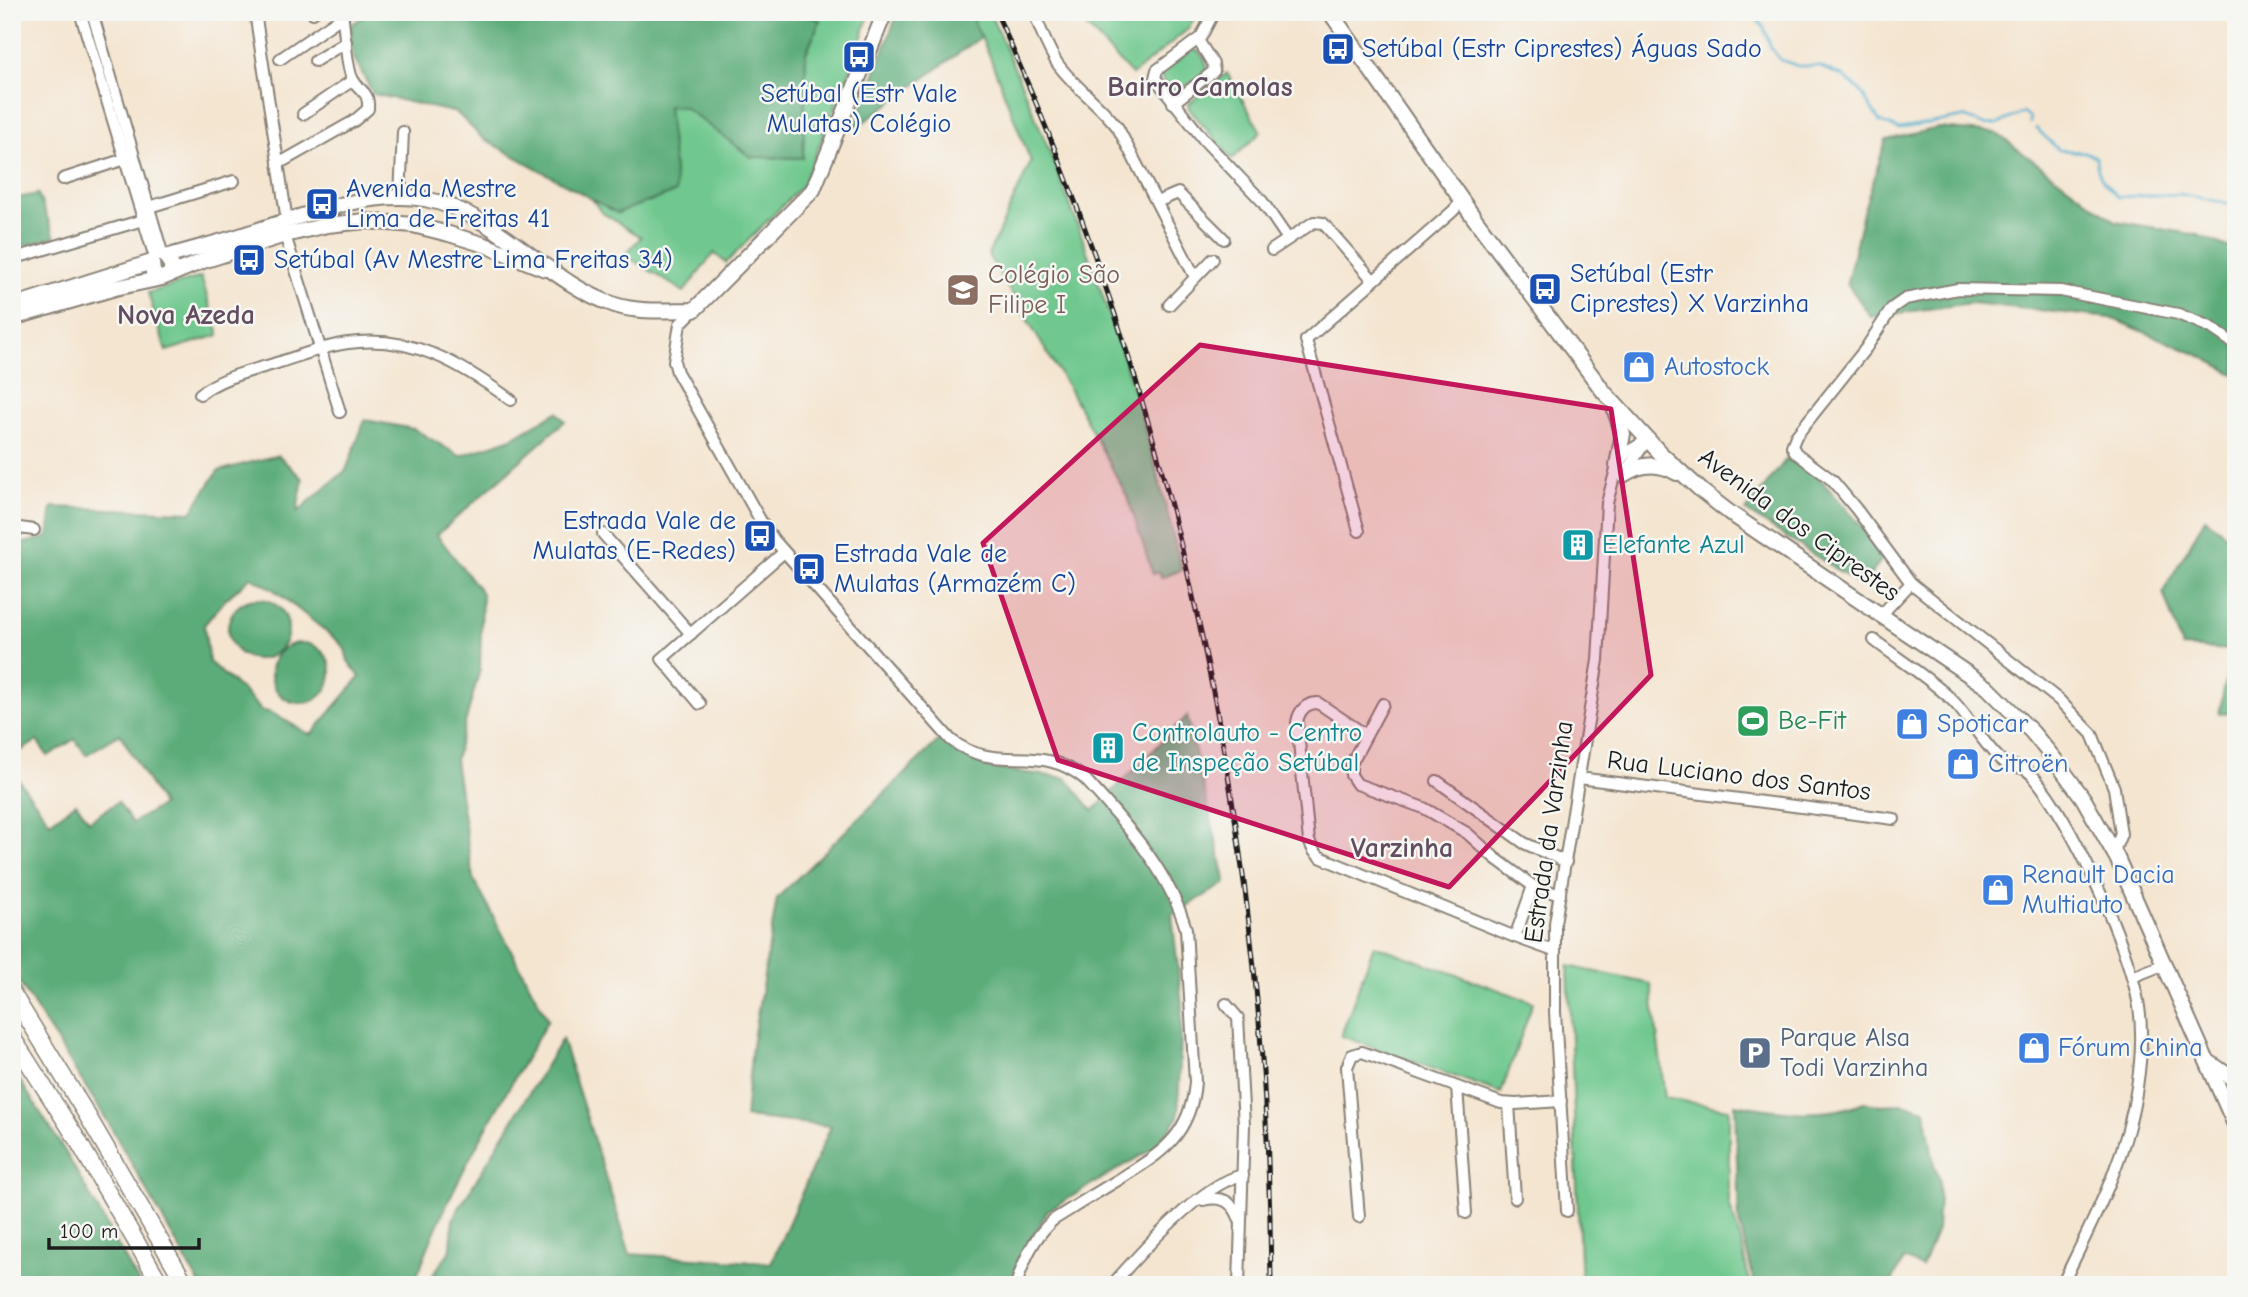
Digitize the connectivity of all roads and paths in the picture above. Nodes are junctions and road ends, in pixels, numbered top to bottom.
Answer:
1 (80, 12) edge
2 (92, 12) edge
3 (255, 12) edge
4 (885, 12) edge
5 (1034, 12) edge
6 (1214, 12) edge
7 (1329, 12) edge
8 (343, 14) edge
9 (1198, 40) junction
10 (346, 42) junction
11 (280, 59) dead end
12 (315, 61) dead end
13 (353, 80) junction
14 (1173, 103) junction
15 (303, 114) dead end
16 (403, 132) dead end
17 (125, 159) junction
18 (278, 164) junction
19 (63, 179) dead end
20 (234, 181) dead end
21 (400, 197) junction
22 (382, 198) junction
23 (418, 198) junction
24 (1462, 201) junction
25 (1157, 202) junction
26 (149, 207) junction
27 (143, 220) junction
28 (383, 221) junction
29 (413, 225) junction
30 (286, 228) junction
31 (1224, 239) dead end
32 (1288, 239) junction
33 (1272, 250) dead end
34 (159, 258) junction
35 (12, 259) edge
36 (1213, 259) dead end
37 (553, 272) junction
38 (164, 275) junction
39 (1195, 277) junction
40 (1373, 281) junction
41 (1169, 304) dead end
42 (12, 306) edge
43 (694, 310) junction
44 (12, 318) edge
45 (2236, 345) edge
46 (321, 349) junction
47 (1604, 392) junction
48 (200, 394) dead end
49 (511, 400) dead end
50 (340, 412) dead end
51 (1647, 440) junction
52 (1620, 470) junction
53 (1687, 478) junction
54 (12, 527) edge
55 (34, 530) dead end
56 (1359, 531) dead end
57 (603, 534) dead end
58 (784, 552) junction
59 (1911, 583) junction
60 (1881, 615) junction
61 (691, 634) junction
62 (1874, 640) dead end
63 (700, 704) dead end
64 (1383, 704) dead end
65 (1366, 735) junction
66 (1579, 778) junction
67 (1437, 781) dead end
68 (1894, 819) dead end
69 (2114, 851) junction
70 (1566, 862) junction
71 (1533, 886) junction
72 (1560, 895) junction
73 (1515, 937) junction
74 (1554, 951) junction
75 (2165, 964) junction
76 (2132, 976) junction
77 (12, 993) edge
78 (1226, 1004) dead end
79 (12, 1037) edge
80 (2206, 1059) junction
81 (2236, 1081) edge
82 (1457, 1087) junction
83 (1561, 1101) junction
84 (1509, 1104) junction
85 (2233, 1106) edge
86 (2236, 1126) edge
87 (1243, 1175) junction
88 (1515, 1198) dead end
89 (1197, 1201) junction
90 (1567, 1211) dead end
91 (1466, 1213) dead end
92 (1359, 1217) dead end
93 (1241, 1225) junction
94 (161, 1285) edge
95 (186, 1285) edge
96 (1016, 1285) edge
97 (1112, 1285) edge
98 (1239, 1285) edge
99 (2063, 1285) edge

1 - 17 street
2 - 26 street
3 - 18 street
4 - 43 main road
5 - 25 street
6 - 9 street
7 - 24 main road, Avenida dos Ciprestes
8 - 10 street
8 - 11 street
9 - 14 street
9 - 14 street
10 - 12 street
10 - 13 street
13 - 15 street
13 - 18 street
14 - 32 street
16 - 21 street
17 - 19 street
17 - 27 street
18 - 30 street
20 - 26 street
21 - 22 main road
21 - 23 main road
22 - 28 main road
22 - 30 main road
23 - 29 main road
23 - 37 main road
24 - 40 street
24 - 47 main road, Avenida dos Ciprestes
25 - 31 street
25 - 39 street
26 - 34 street
27 - 34 street
27 - 35 street
28 - 29 main road
28 - 30 main road
29 - 37 main road
30 - 34 main road
30 - 38 main road
30 - 46 street
32 - 33 street
32 - 40 street
34 - 38 main road
34 - 42 main road
36 - 39 street
37 - 43 main road
38 - 44 main road
39 - 41 street
40 - 56 street
43 - 58 street
45 - 59 street
46 - 48 street
46 - 49 street
46 - 50 street
47 - 51 main road, Avenida dos Ciprestes
47 - 52 main road
51 - 52 street
51 - 53 main road, Avenida dos Ciprestes
52 - 53 main road
52 - 66 street, Estrada da Varzinha
53 - 60 main road, Avenida dos Ciprestes
54 - 55 street
57 - 61 street
58 - 61 street
58 - 96 street
59 - 60 street
59 - 69 street
60 - 69 main road, Avenida dos Ciprestes
61 - 63 street
62 - 76 street
64 - 65 street
65 - 71 street
65 - 73 street
66 - 68 street, Rua Luciano dos Santos
66 - 70 street, Estrada da Varzinha
67 - 70 street
69 - 75 main road, Avenida dos Ciprestes
70 - 72 street, Estrada da Varzinha
71 - 72 street
71 - 73 street
72 - 74 street, Estrada da Varzinha
73 - 74 street
74 - 83 street, Estrada da Varzinha
75 - 76 street
75 - 80 main road, Avenida dos Ciprestes
76 - 99 street
77 - 95 highway
78 - 87 street
79 - 94 highway
80 - 81 main road
80 - 85 main road, Avenida dos Ciprestes
82 - 84 street
82 - 91 street
82 - 92 street
83 - 84 street
83 - 90 street, Estrada da Varzinha
84 - 88 street
85 - 86 main road, Avenida dos Ciprestes
87 - 89 street
87 - 93 street
89 - 93 street
89 - 97 street
93 - 98 street

